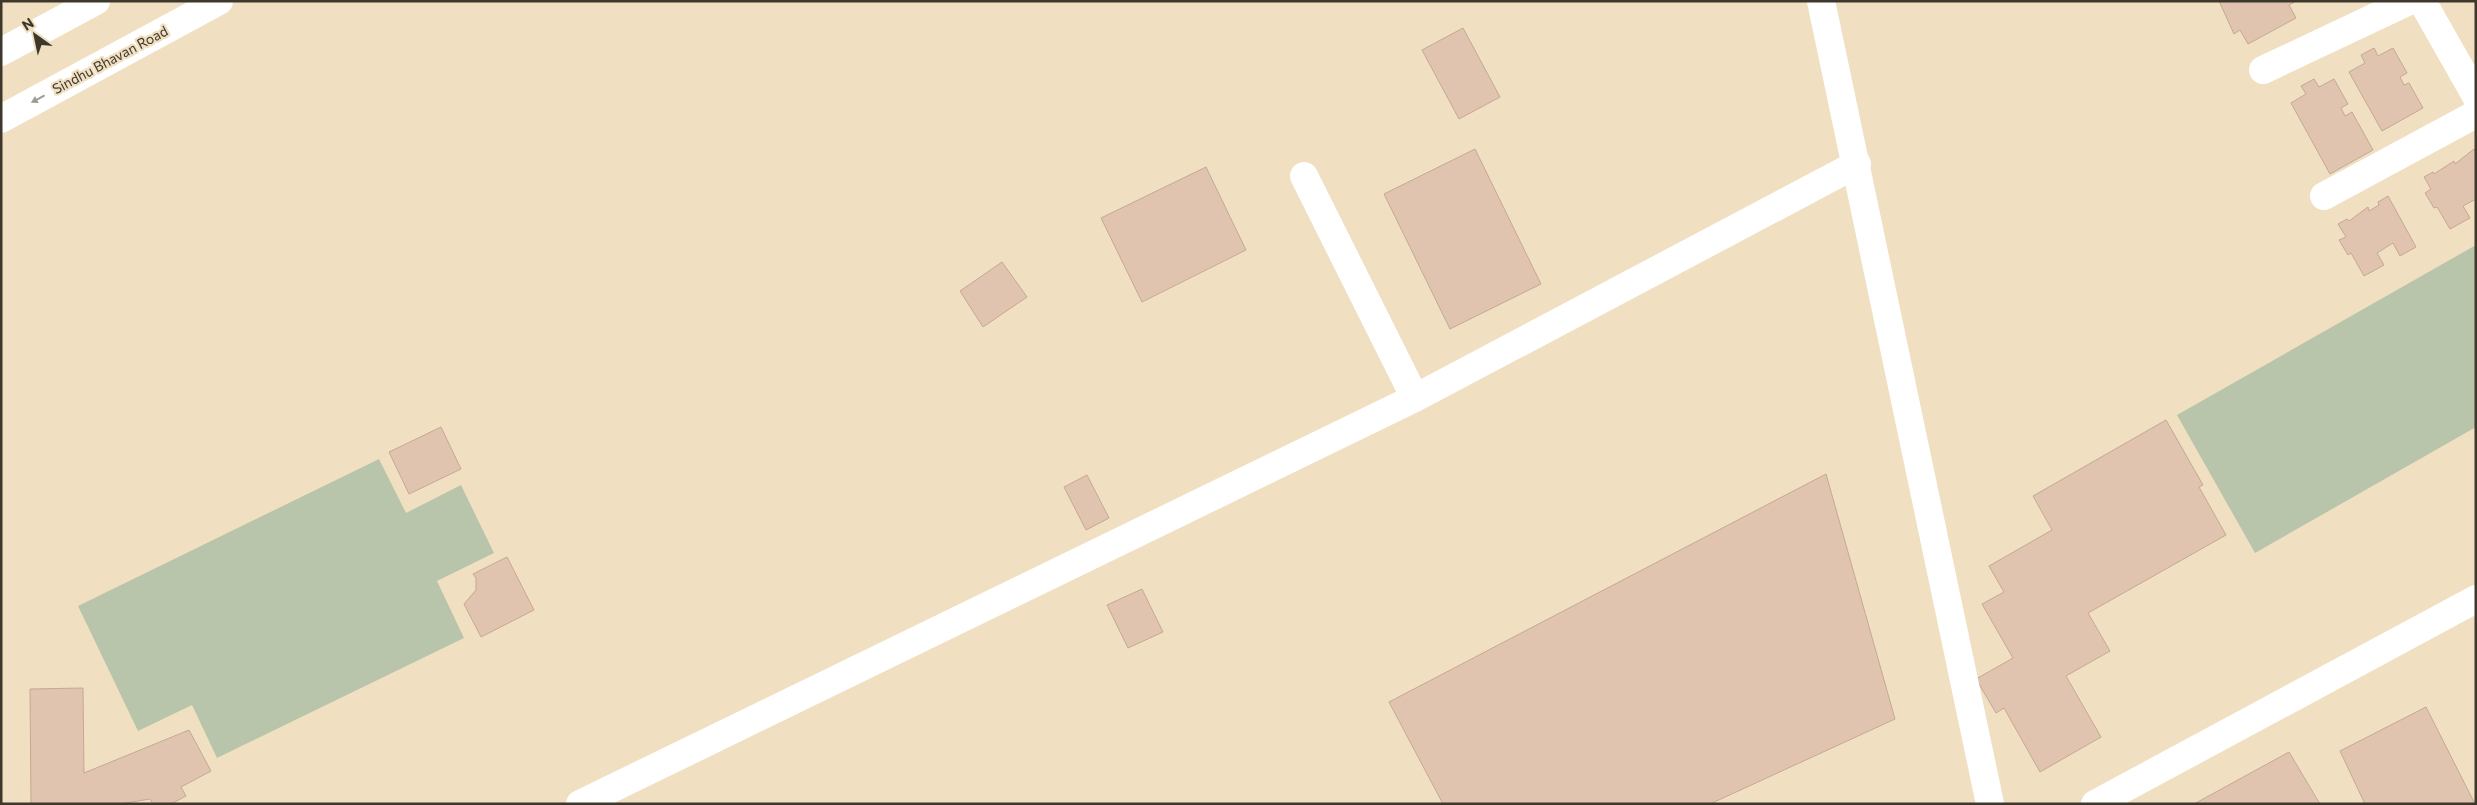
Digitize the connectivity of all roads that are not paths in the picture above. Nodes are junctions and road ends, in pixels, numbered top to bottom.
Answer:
1 (96, 1) edge
2 (219, 1) edge
3 (1821, 1) edge
4 (2409, 1) edge
5 (2422, 1) edge
6 (1, 52) edge
7 (2263, 70) dead end
8 (2476, 96) edge
9 (2476, 114) edge
10 (1, 119) edge
11 (1857, 164) junction
12 (1304, 176) dead end
13 (2324, 196) dead end
14 (1415, 398) junction
15 (2476, 599) edge
16 (580, 804) edge
17 (1990, 804) edge
18 (2095, 804) edge

1 - 6 street
2 -> 10 street, Sindhu Bhavan Road
3 - 11 street
4 - 7 street
5 - 8 street
9 - 13 street
11 - 14 street
11 - 17 street
12 - 14 street
14 - 16 street
15 - 18 street

